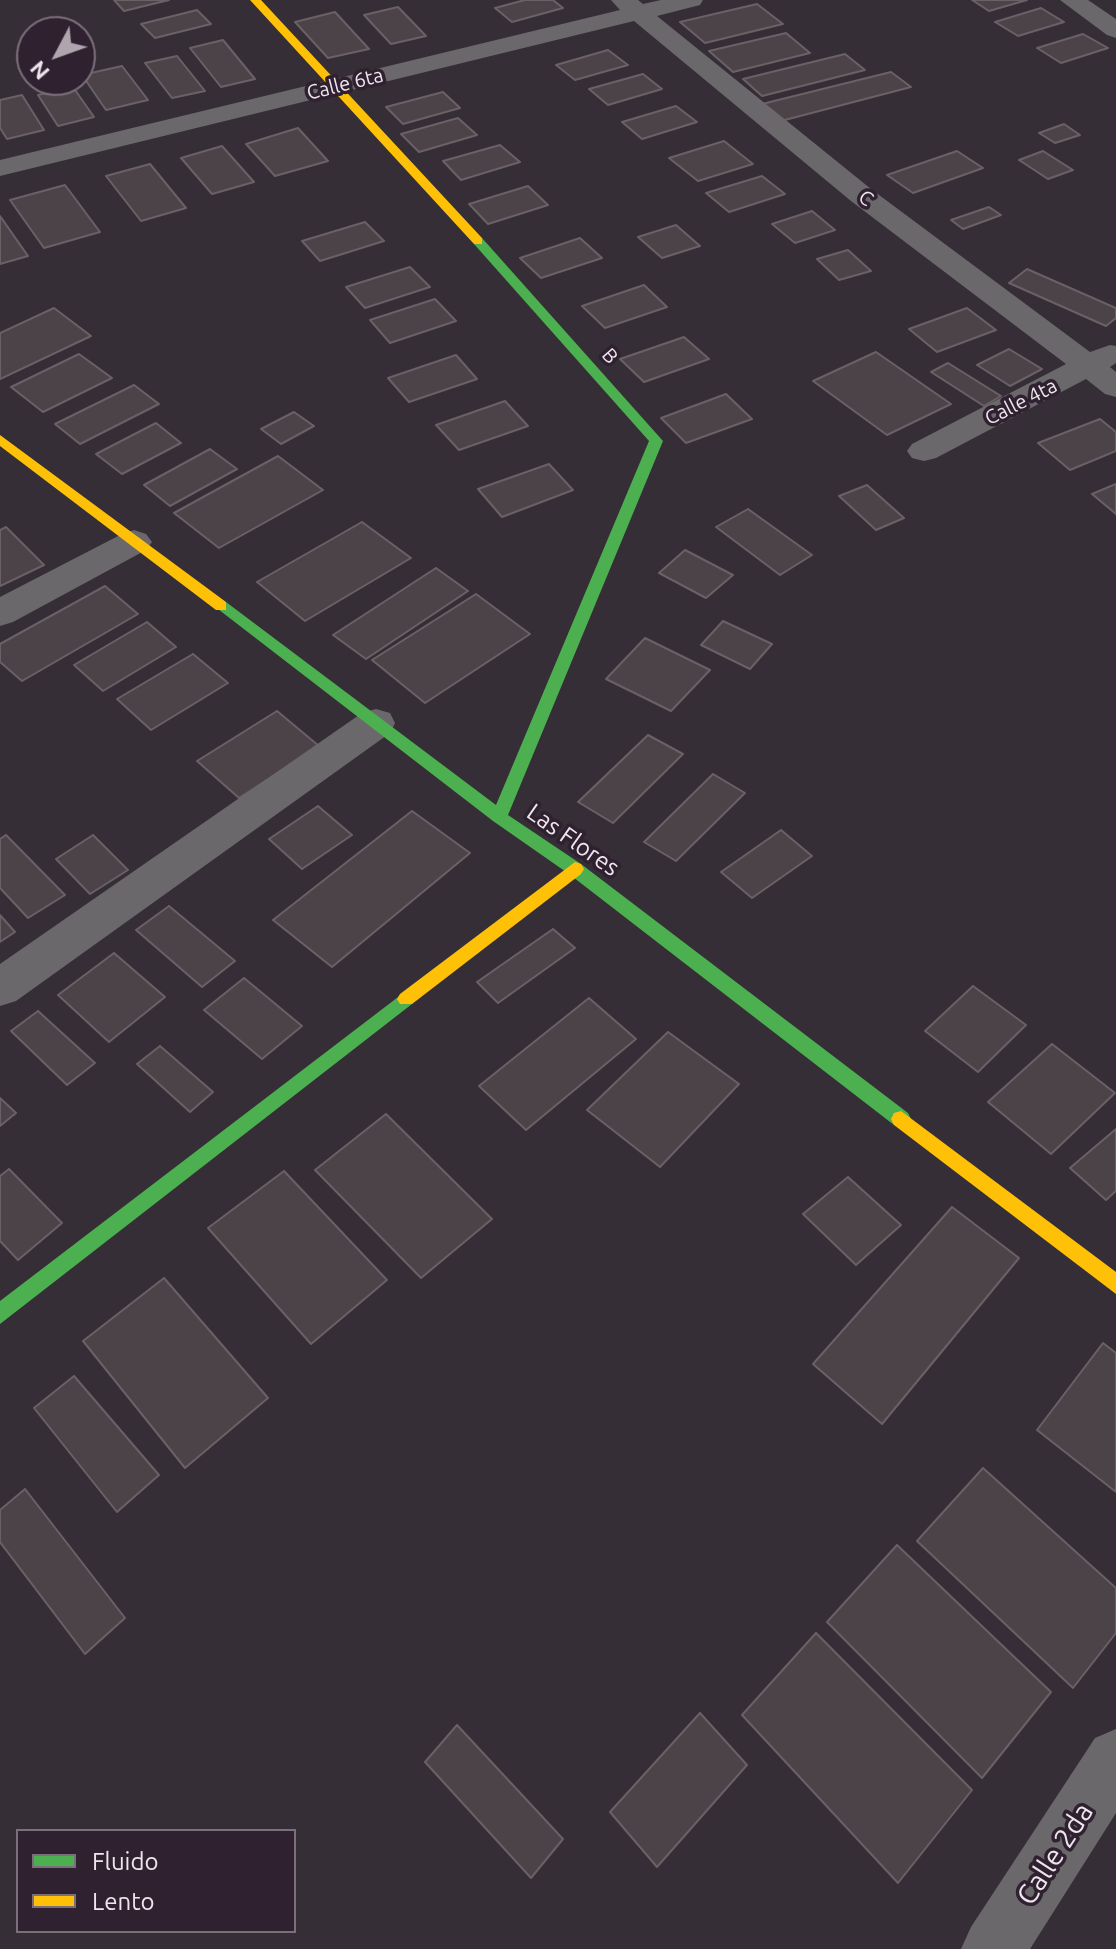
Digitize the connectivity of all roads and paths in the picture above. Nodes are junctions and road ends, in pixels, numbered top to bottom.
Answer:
1 (255, 0) edge
2 (691, 0) edge
3 (1072, 0) edge
4 (631, 6) edge
5 (1116, 30) edge
6 (335, 87) junction
7 (0, 168) edge
8 (1102, 359) edge
9 (1116, 387) edge
10 (0, 439) edge
11 (924, 451) dead end
12 (134, 542) junction
13 (0, 613) edge
14 (376, 723) junction
15 (499, 817) junction
16 (575, 869) junction
17 (0, 988) edge
18 (1116, 1284) edge
19 (0, 1314) edge
20 (1116, 1759) edge
21 (993, 1949) edge

1 - 6 street, B
2 - 4 street, Calle 6ta
3 - 5 street
4 - 6 street, Calle 6ta
4 - 8 street, C
6 - 7 street, Calle 6ta
6 - 15 street, B
8 - 9 street, C
8 - 11 street, Calle 4ta
10 - 12 street, Las Flores
12 - 13 street
12 - 14 street, Las Flores
14 - 15 street, Las Flores
14 - 17 street
15 - 16 street, Las Flores
16 - 18 street, Las Flores
16 - 19 street
20 - 21 street, Calle 2da

